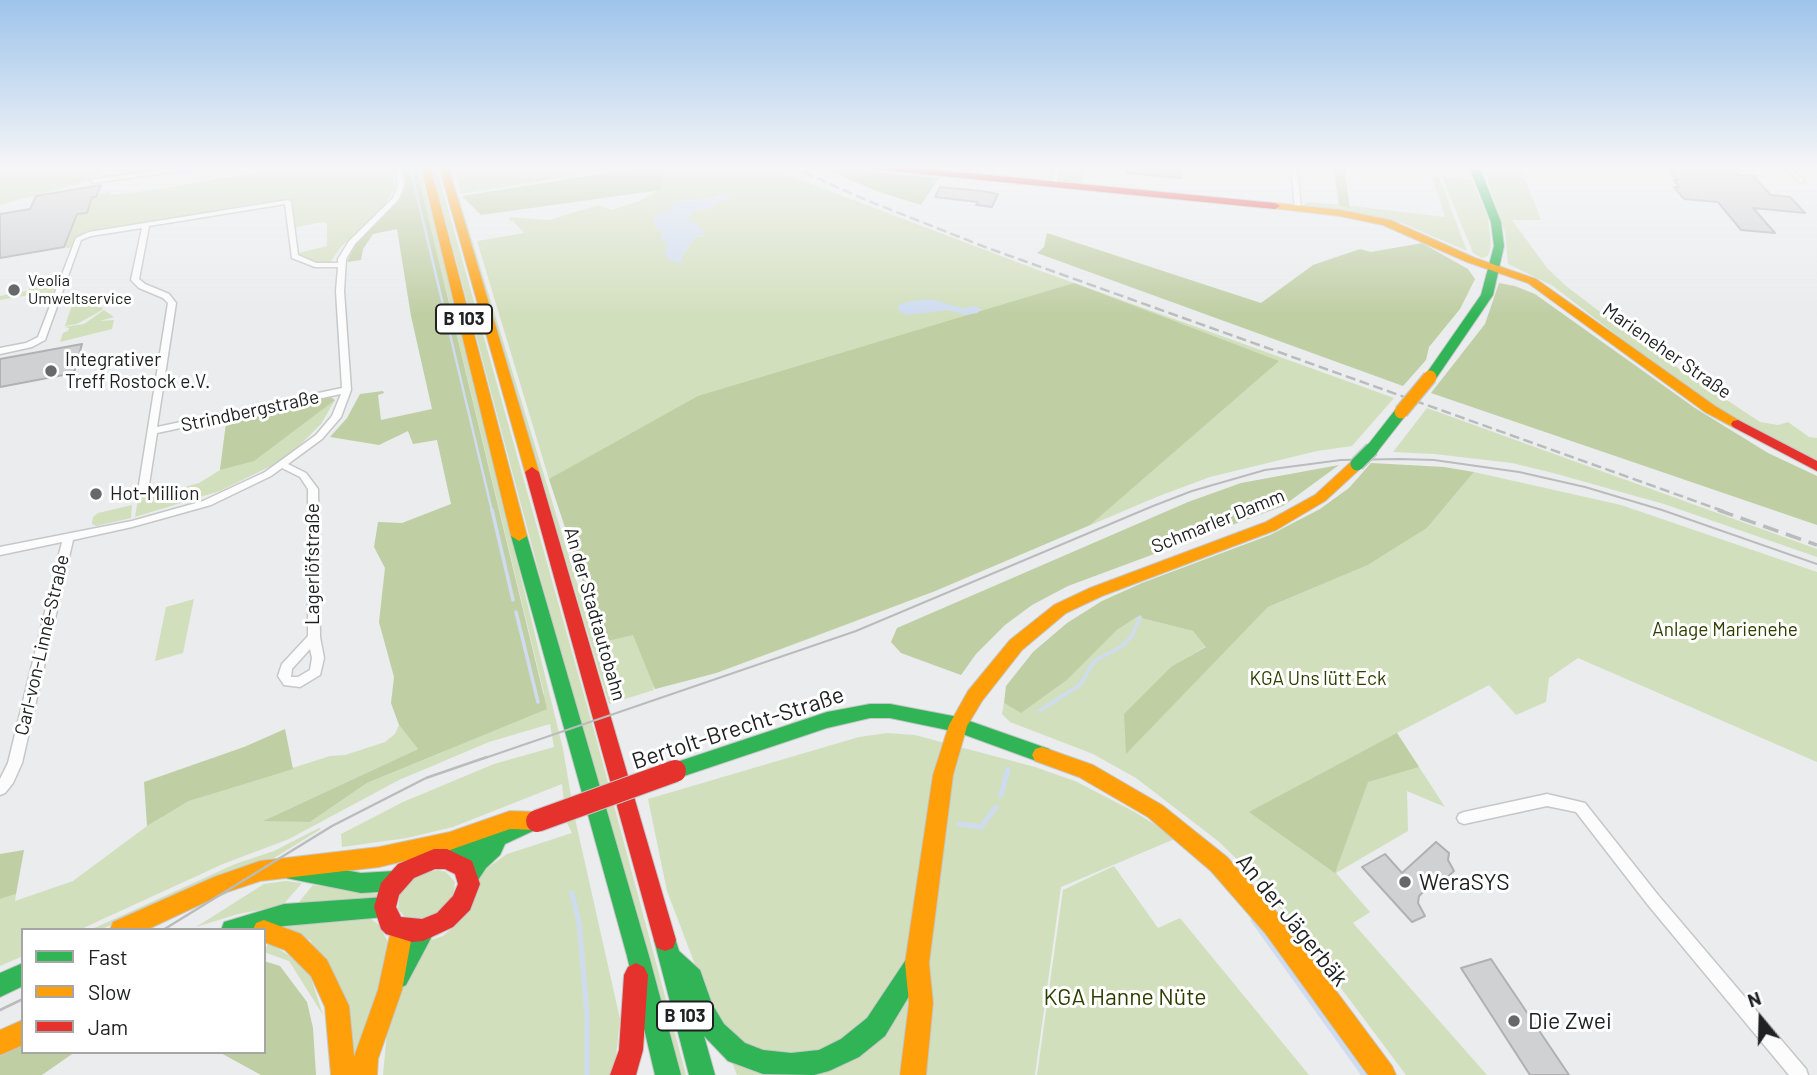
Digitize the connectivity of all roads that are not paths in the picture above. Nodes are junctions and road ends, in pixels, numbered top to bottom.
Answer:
1 (201, 216) edge
2 (291, 216) edge
3 (380, 216) edge
4 (438, 216) edge
5 (458, 216) edge
6 (1347, 216) edge
7 (1494, 216) edge
8 (146, 225) junction
9 (340, 265) junction
10 (1494, 268) junction
11 (0, 351) edge
12 (347, 390) junction
13 (153, 431) junction
14 (283, 465) junction
15 (1817, 467) edge
16 (143, 491) dead end
17 (68, 538) junction
18 (0, 551) edge
19 (314, 637) dead end
20 (958, 725) junction
21 (0, 789) edge
22 (1464, 818) dead end
23 (537, 821) junction
24 (497, 838) junction
25 (447, 859) junction
26 (285, 868) junction
27 (468, 876) junction
28 (395, 881) junction
29 (385, 907) junction
30 (126, 928) edge
31 (259, 928) edge
32 (402, 930) junction
33 (424, 930) junction
34 (266, 932) edge
35 (638, 956) junction
36 (668, 956) junction
37 (917, 962) junction
38 (21, 975) edge
39 (0, 985) edge
40 (390, 990) junction
41 (21, 1032) edge
42 (0, 1043) edge
43 (344, 1075) edge
44 (364, 1075) edge
45 (623, 1075) edge
46 (668, 1075) edge
47 (702, 1075) edge
48 (913, 1075) edge
49 (1383, 1075) edge
50 (1800, 1075) edge

1 - 8 street
2 - 9 street
3 - 9 street
4 - 35 main road, B 103
5 - 36 main road, An der Stadtautobahn / B 103
6 - 10 main road, Marieneher Straße
7 - 10 main road, Schmarler Damm
8 - 11 street
8 - 13 street, Strindbergstraße
9 - 12 street
10 - 15 main road, Marieneher Straße
10 - 20 main road, Schmarler Damm, bridge
12 - 13 street, Strindbergstraße
12 - 14 street
13 - 16 street, Strindbergstraße
14 - 17 street
14 - 19 street, Lagerlöfstraße
17 - 18 street
17 - 21 street, Carl-von-Linné-Straße
20 - 23 main road, Bertolt-Brecht-Straße, bridge
20 - 37 main road, Schmarler Damm
20 - 49 main road, An der Jägerbäk
22 - 50 street
23 - 24 main road, Bertolt-Brecht-Straße
23 - 26 main road, Bertolt-Brecht-Straße
24 - 25 main road, Bertolt-Brecht-Straße
24 - 27 main road, Bertolt-Brecht-Straße
25 - 27 main road
25 - 28 main road, Bertolt-Brecht-Straße
26 - 28 main road, Bertolt-Brecht-Straße
26 - 30 main road, Bertolt-Brecht-Straße
27 - 33 main road, Bertolt-Brecht-Straße
28 - 29 main road
29 - 31 main road
29 - 32 main road
32 - 33 main road
32 - 40 main road
33 - 40 main road
34 - 43 main road
35 - 45 main road
35 - 46 main road, B 103
36 - 37 main road
36 - 47 main road, An der Stadtautobahn / B 103
37 - 48 main road
38 - 39 main road
40 - 44 main road
41 - 42 main road

